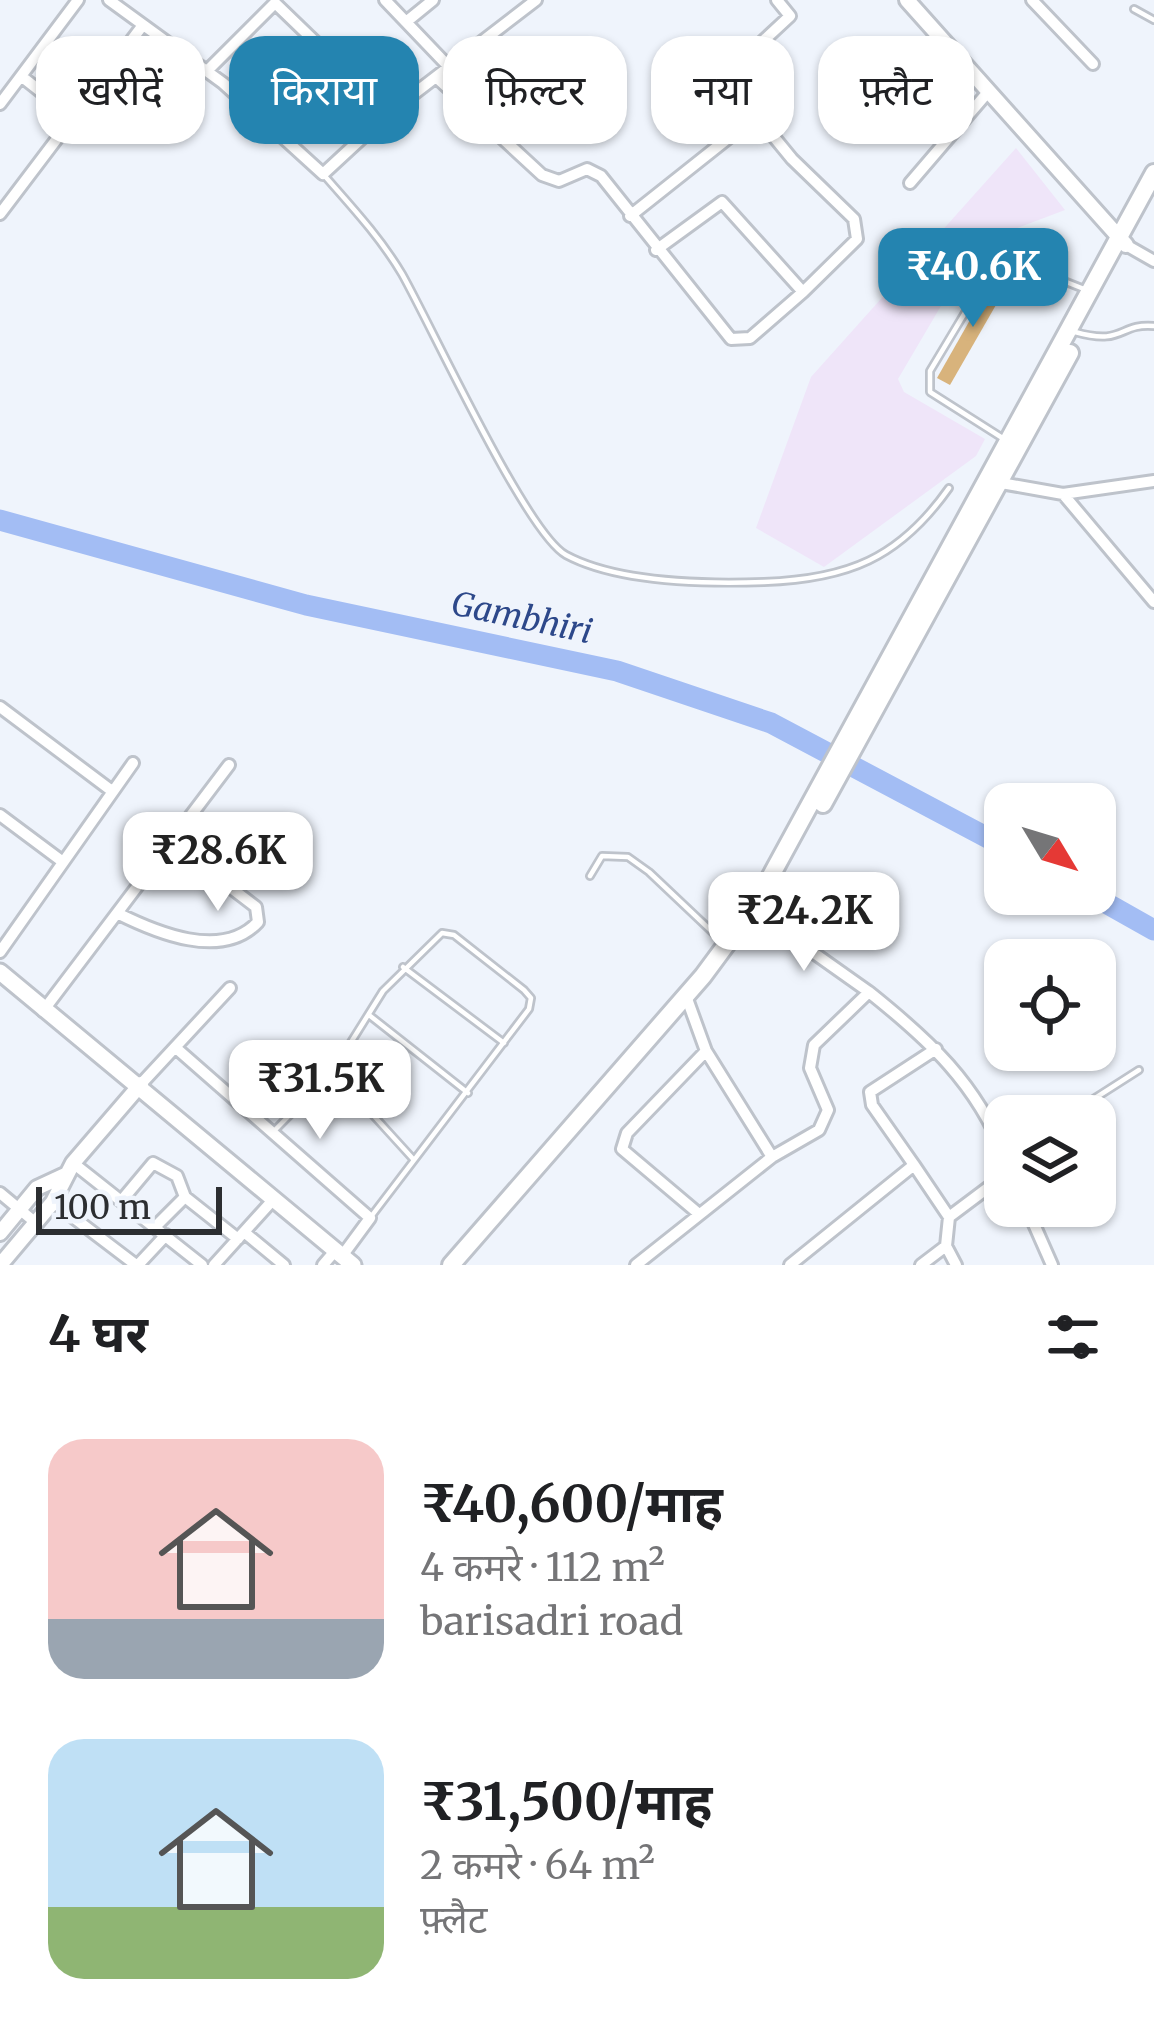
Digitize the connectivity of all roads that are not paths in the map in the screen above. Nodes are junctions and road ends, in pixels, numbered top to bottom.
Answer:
1 (78, 0) edge
2 (109, 0) edge
3 (140, 0) edge
4 (385, 0) edge
5 (434, 0) edge
6 (776, 0) edge
7 (907, 0) edge
8 (1032, 0) edge
9 (532, 1) edge
10 (1134, 9) dead end
11 (127, 14) junction
12 (1154, 20) edge
13 (406, 22) junction
14 (142, 25) junction
15 (134, 36) edge
16 (242, 36) edge
17 (310, 36) edge
18 (488, 36) edge
19 (769, 36) edge
20 (229, 49) edge
21 (443, 61) edge
22 (1093, 64) dead end
23 (207, 71) junction
24 (443, 72) edge
25 (21, 76) junction
26 (436, 77) junction
27 (443, 83) edge
28 (36, 88) edge
29 (419, 90) edge
30 (988, 92) junction
31 (0, 104) edge
32 (53, 144) edge
33 (355, 144) edge
34 (510, 144) edge
35 (721, 144) edge
36 (782, 144) edge
37 (1154, 173) edge
38 (323, 174) junction
39 (910, 183) dead end
40 (1154, 194) edge
41 (0, 214) edge
42 (630, 216) junction
43 (1122, 243) junction
44 (656, 250) junction
45 (1154, 261) edge
46 (803, 292) junction
47 (1095, 293) junction
48 (1154, 326) edge
49 (1074, 332) junction
50 (1014, 444) junction
51 (1154, 481) edge
52 (1001, 483) junction
53 (949, 488) dead end
54 (1063, 494) junction
55 (981, 505) junction
56 (1154, 602) edge
57 (0, 706) edge
58 (133, 763) dead end
59 (229, 765) dead end
60 (112, 791) junction
61 (0, 815) edge
62 (171, 842) junction
63 (63, 862) junction
64 (590, 876) dead end
65 (117, 913) junction
66 (756, 924) junction
67 (724, 951) junction
68 (0, 952) edge
69 (403, 967) junction
70 (0, 973) edge
71 (230, 988) dead end
72 (868, 992) junction
73 (686, 996) junction
74 (43, 1011) junction
75 (369, 1015) junction
76 (505, 1043) junction
77 (176, 1048) junction
78 (935, 1048) junction
79 (706, 1051) junction
80 (1139, 1070) dead end
81 (333, 1072) junction
82 (141, 1084) junction
83 (468, 1093) junction
84 (1099, 1095) edge
85 (984, 1106) edge
86 (273, 1131) junction
87 (772, 1157) junction
88 (415, 1160) junction
89 (914, 1166) junction
90 (69, 1169) junction
91 (984, 1191) edge
92 (0, 1192) edge
93 (185, 1197) junction
94 (122, 1200) junction
95 (272, 1201) junction
96 (53, 1202) junction
97 (20, 1210) junction
98 (698, 1214) junction
99 (949, 1217) junction
100 (370, 1218) junction
101 (36, 1223) junction
102 (1035, 1227) edge
103 (160, 1231) junction
104 (0, 1233) edge
105 (241, 1236) junction
106 (946, 1246) junction
107 (343, 1258) edge
108 (200, 1264) edge
109 (0, 1265) edge
110 (137, 1265) edge
111 (214, 1265) edge
112 (284, 1265) edge
113 (323, 1265) edge
114 (451, 1265) edge
115 (636, 1265) edge
116 (790, 1265) edge
117 (921, 1265) edge
118 (956, 1265) edge
119 (1052, 1265) edge

1 - 25 street
2 - 11 street
3 - 11 street
4 - 13 street
5 - 13 street
6 - 19 street
7 - 30 street
8 - 22 street
9 - 18 street
10 - 12 lane
11 - 14 street
13 - 21 street
14 - 15 street
14 - 23 street
16 - 17 street
20 - 23 street
23 - 38 street
24 - 26 street
25 - 28 street
25 - 31 street
26 - 27 street
26 - 29 street
30 - 39 street
30 - 43 street
32 - 41 street
33 - 38 street
34 - 42 street
35 - 42 street
36 - 46 street
37 - 43 main road
38 - 53 lane
40 - 43 main road
42 - 44 street
43 - 45 street
43 - 47 main road
44 - 46 street
44 - 46 street
47 - 49 main road
47 - 50 lane
48 - 49 lane
49 - 50 main road
50 - 52 main road
50 - 55 main road
51 - 54 street
52 - 54 street
52 - 55 main road
54 - 56 street
55 - 66 main road
55 - 67 main road
57 - 60 street
58 - 60 street
59 - 62 street
60 - 63 street
61 - 63 street
62 - 65 street
62 - 65 street
63 - 68 street
64 - 67 lane
65 - 74 street
66 - 67 main road
66 - 72 street
67 - 73 main road
69 - 75 lane
69 - 76 lane
69 - 76 lane
70 - 74 main road
71 - 77 street
72 - 78 street
72 - 87 street
73 - 79 street
73 - 114 main road
74 - 82 main road
75 - 81 lane
75 - 83 lane
76 - 83 lane
77 - 82 street
77 - 86 street
78 - 85 street
78 - 89 street
79 - 87 street
79 - 98 street
80 - 84 lane
81 - 86 lane
81 - 88 lane
82 - 90 street
82 - 95 main road
83 - 88 lane
86 - 100 street
87 - 98 street
88 - 100 lane
89 - 99 street
89 - 116 street
90 - 94 street
90 - 96 street
90 - 97 street
91 - 99 street
92 - 97 street
93 - 94 street
93 - 103 street
93 - 105 street
94 - 103 street
95 - 105 street
95 - 107 main road
96 - 101 street
96 - 110 street
97 - 101 street
97 - 104 street
98 - 115 street
99 - 106 street
100 - 107 street
101 - 109 street
102 - 119 street
103 - 108 street
103 - 110 street
105 - 111 street
105 - 112 street
106 - 117 street
106 - 118 street
107 - 113 street

